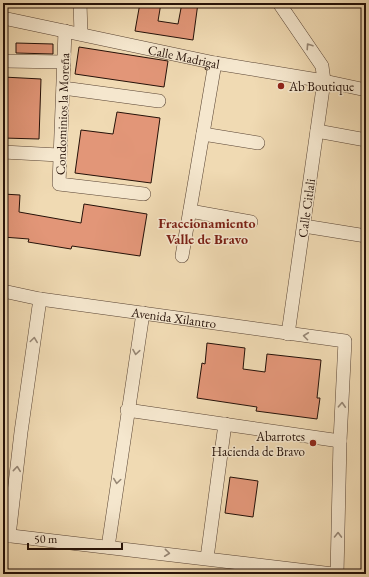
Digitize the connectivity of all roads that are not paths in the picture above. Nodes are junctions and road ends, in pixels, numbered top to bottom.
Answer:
1 (80, 3) edge
2 (279, 3) edge
3 (3, 18) edge
4 (65, 31) junction
5 (81, 34) junction
6 (5, 61) dead end
7 (64, 62) junction
8 (215, 62) junction
9 (324, 81) junction
10 (63, 88) junction
11 (366, 90) edge
12 (159, 101) dead end
13 (317, 132) junction
14 (203, 134) junction
15 (366, 140) edge
16 (258, 143) dead end
17 (3, 152) edge
18 (59, 155) junction
19 (144, 194) dead end
20 (190, 211) junction
21 (251, 222) dead end
22 (304, 226) junction
23 (366, 236) edge
24 (182, 256) dead end
25 (3, 291) edge
26 (40, 299) junction
27 (143, 314) junction
28 (288, 334) junction
29 (127, 410) junction
30 (225, 424) junction
31 (340, 441) junction
32 (6, 535) edge
33 (108, 547) junction
34 (207, 558) junction
35 (333, 574) edge
36 (338, 574) edge

1 - 5 street
9 -> 2 street
3 - 4 street, Calle Madrigal
4 - 5 street, Calle Madrigal
4 - 7 street, Condominios la Moreña
5 - 8 street, Calle Madrigal
6 - 7 street
7 - 10 street, Condominios la Moreña
8 - 9 street, Calle Madrigal
8 - 14 street
9 - 11 street, Calle Madrigal
9 - 13 street, Calle Citlali
10 - 12 street
10 - 18 street, Condominios la Moreña
13 - 15 street
13 - 22 street, Calle Citlali
14 - 16 street
14 - 20 street
17 - 18 street
18 - 19 street, Condominios la Moreña
20 - 21 street
20 - 24 street
22 - 23 street
22 - 28 street, Calle Citlali
25 - 26 street, Avenida Xilantro
26 - 27 street, Avenida Xilantro
32 -> 26 street
27 - 28 street, Avenida Xilantro
27 -> 29 street
31 -> 28 street, Avenida Xilantro
29 - 30 street
29 -> 33 street
30 - 31 street
30 - 34 street
36 -> 31 street
32 - 33 street
33 -> 34 street
34 - 35 street

